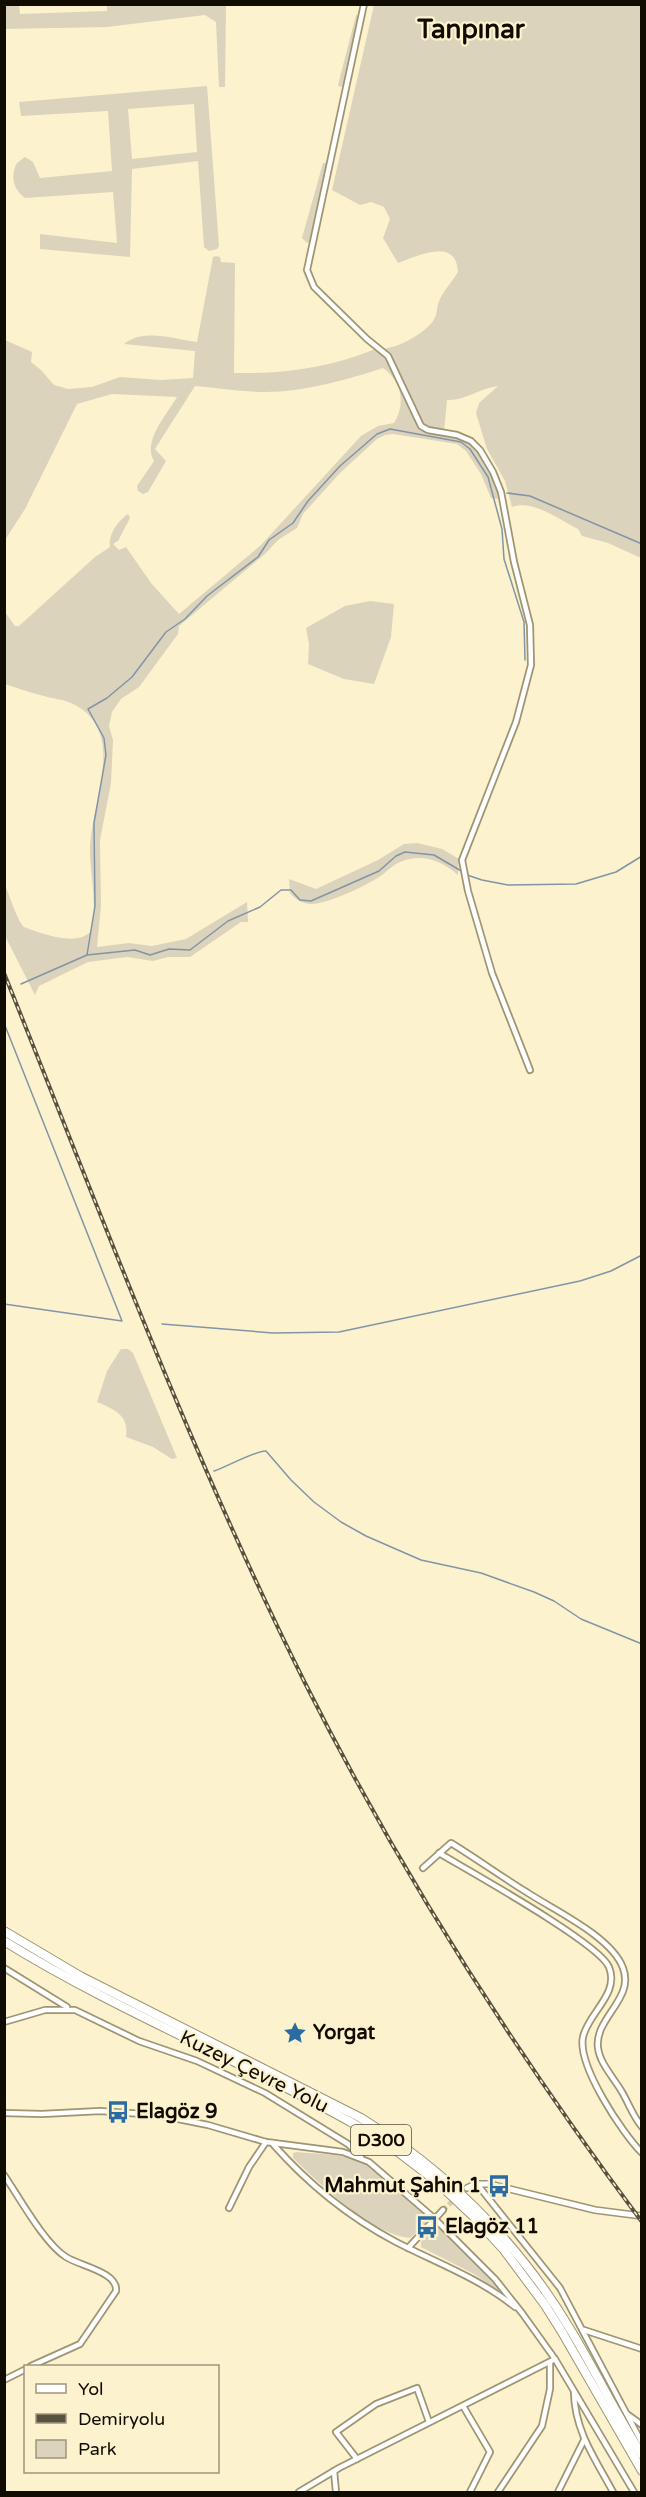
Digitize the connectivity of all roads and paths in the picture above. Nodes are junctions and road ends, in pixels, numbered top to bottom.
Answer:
1 (364, 4) edge
2 (530, 1070) dead end
3 (439, 1853) junction
4 (423, 1868) dead end
5 (4, 1931) edge
6 (4, 1941) edge
7 (4, 1968) edge
8 (69, 2009) junction
9 (4, 2022) edge
10 (4, 2113) edge
11 (642, 2127) edge
12 (269, 2142) junction
13 (642, 2153) edge
14 (363, 2159) junction
15 (4, 2175) edge
16 (477, 2184) junction
17 (467, 2188) tunnel mouth
18 (230, 2208) dead end
19 (443, 2210) tunnel mouth
20 (642, 2216) edge
21 (435, 2219) junction
22 (408, 2248) junction
23 (522, 2313) junction
24 (584, 2329) junction
25 (642, 2349) edge
26 (552, 2360) junction
27 (36, 2365) edge
28 (24, 2370) edge
29 (4, 2380) edge
30 (574, 2392) junction
31 (463, 2406) junction
32 (625, 2413) junction
33 (429, 2422) junction
34 (642, 2425) edge
35 (584, 2440) junction
36 (642, 2443) edge
37 (642, 2455) edge
38 (357, 2459) junction
39 (334, 2471) junction
40 (642, 2471) edge
41 (298, 2493) edge
42 (336, 2493) edge
43 (470, 2493) edge
44 (498, 2493) edge
45 (558, 2493) edge
46 (613, 2493) edge
47 (634, 2493) edge

1 - 2 street
3 - 4 street
3 - 11 street
3 - 13 street
5 - 37 highway, Kuzey Çevre Yolu / D300
6 - 40 highway, Kuzey Çevre Yolu / D300
7 - 8 street
8 - 9 street
8 - 14 street
10 - 12 street
12 - 14 street
12 - 18 street
12 - 22 street
14 - 21 street
15 - 27 street
16 - 17 street
16 - 20 street
16 - 24 street
19 - 21 street
21 - 22 street
21 - 23 street
22 - 23 street
23 - 26 street
24 - 25 street
24 - 32 street
26 - 30 street
26 - 31 street
26 - 44 street
28 - 29 street
30 - 35 street
30 - 47 street
31 - 33 street
31 - 43 street
32 - 34 street
32 - 36 street
33 - 38 street
33 - 38 street
35 - 45 street
35 - 46 street
38 - 39 street
39 - 41 street
39 - 42 street

